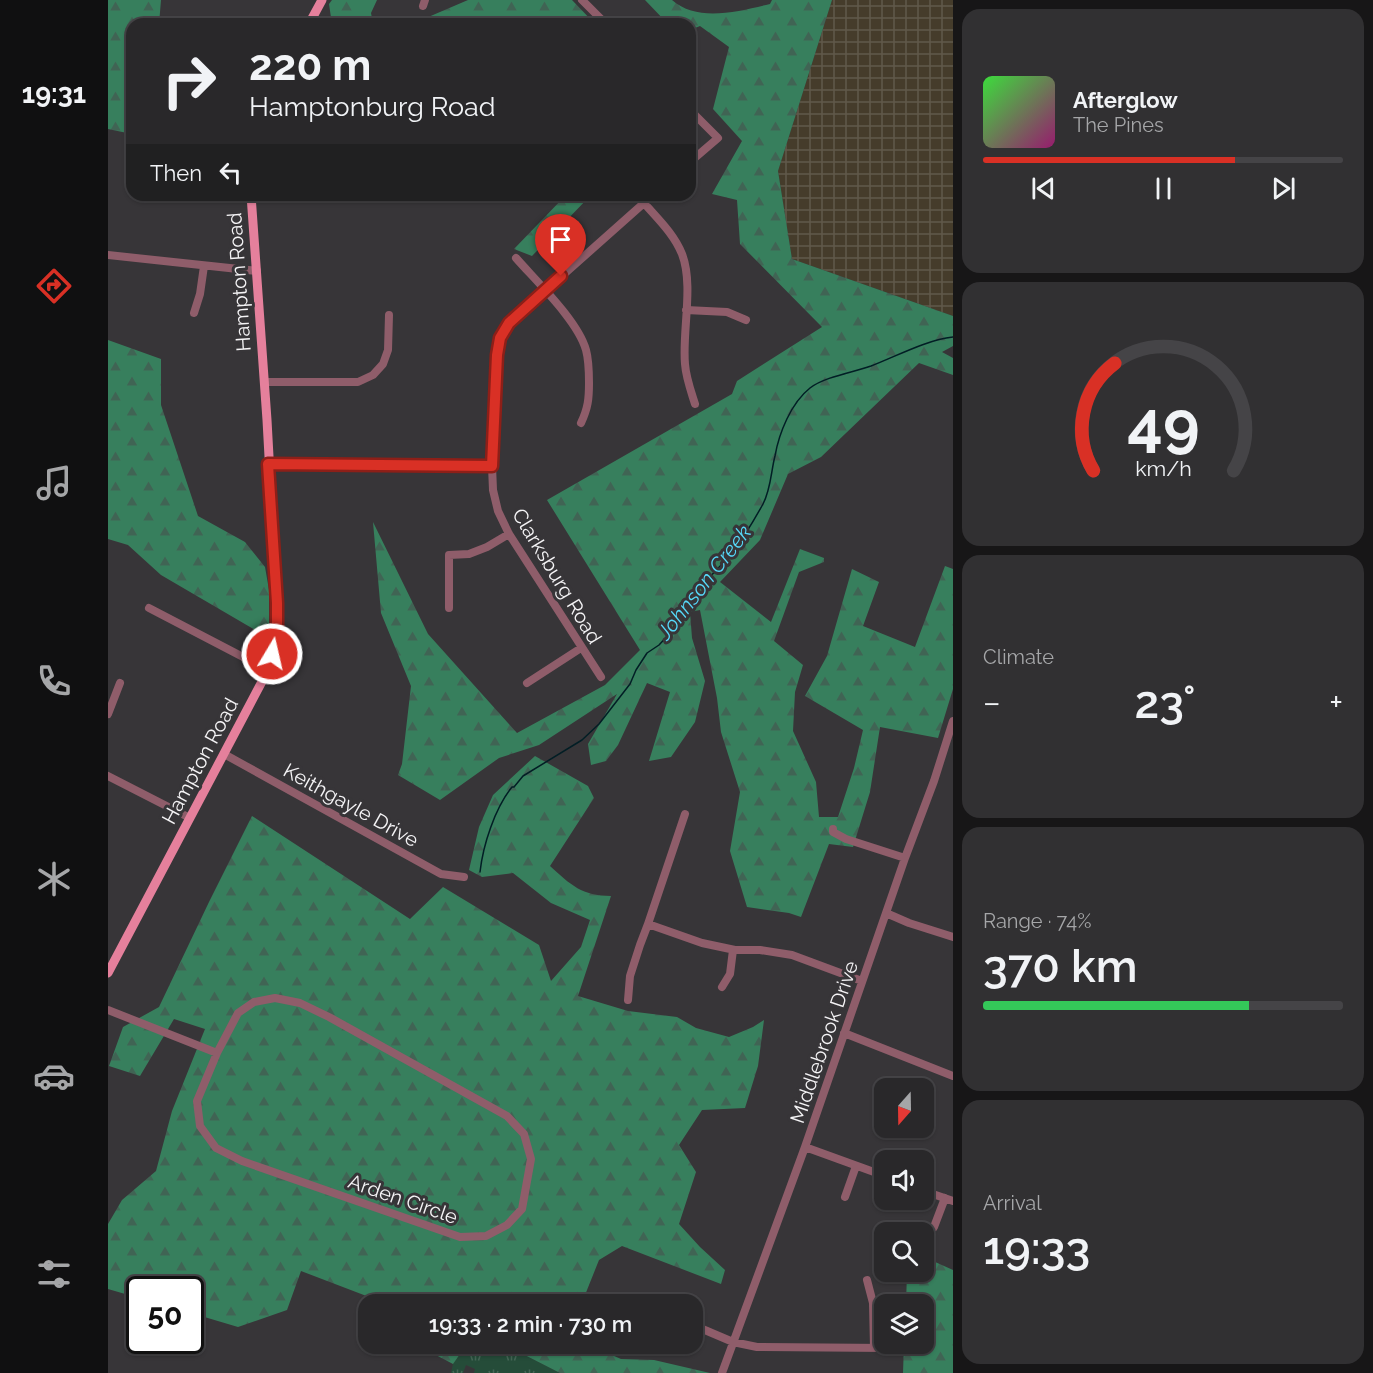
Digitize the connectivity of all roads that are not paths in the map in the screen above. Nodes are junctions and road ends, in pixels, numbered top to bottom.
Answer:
1 (322, 0) edge
2 (582, 0) edge
3 (312, 18) edge
4 (600, 18) edge
5 (696, 116) edge
6 (696, 157) edge
7 (251, 201) edge
8 (646, 201) edge
9 (644, 203) junction
10 (108, 255) edge
11 (516, 258) dead end
12 (204, 266) junction
13 (257, 271) junction
14 (545, 291) junction
15 (686, 310) junction
16 (194, 313) dead end
17 (389, 315) dead end
18 (746, 320) dead end
19 (264, 382) junction
20 (696, 404) dead end
21 (581, 423) dead end
22 (268, 464) junction
23 (492, 466) junction
24 (510, 534) junction
25 (149, 608) dead end
26 (449, 608) dead end
27 (581, 648) junction
28 (268, 670) junction
29 (601, 677) dead end
30 (120, 682) dead end
31 (526, 683) dead end
32 (108, 714) edge
33 (953, 722) edge
34 (224, 754) junction
35 (108, 776) edge
36 (685, 814) dead end
37 (190, 818) junction
38 (833, 829) dead end
39 (905, 858) junction
40 (464, 877) dead end
41 (886, 913) junction
42 (648, 924) junction
43 (953, 937) edge
44 (733, 950) junction
45 (109, 968) edge
46 (862, 981) junction
47 (722, 987) dead end
48 (628, 1000) dead end
49 (108, 1010) edge
50 (844, 1033) junction
51 (217, 1053) junction
52 (953, 1076) edge
53 (805, 1147) junction
54 (856, 1166) junction
55 (874, 1172) edge
56 (934, 1195) edge
57 (845, 1197) dead end
58 (949, 1200) edge
59 (934, 1227) dead end
60 (867, 1280) dead end
61 (703, 1329) edge
62 (734, 1342) junction
63 (874, 1348) joint
64 (722, 1373) edge

1 - 3 main road
2 - 4 street
5 - 6 street
7 - 13 main road, Hampton Road
8 - 9 street, Clarksburg Road
9 - 14 street, Clarksburg Road
9 - 15 street
10 - 12 street
11 - 14 street
12 - 13 street
12 - 16 street
13 - 19 main road, Hampton Road
14 - 21 street
14 - 23 street, Clarksburg Road
15 - 18 street
15 - 20 street
17 - 19 street
19 - 22 main road, Hampton Road
22 - 23 street
22 - 28 main road, Hampton Road
23 - 24 street, Clarksburg Road
24 - 26 street
24 - 27 street, Clarksburg Road
25 - 28 street
27 - 29 street, Clarksburg Road
27 - 31 street
28 - 34 main road, Hampton Road
30 - 32 street
33 - 39 street, Middlebrook Drive
34 - 37 main road, Hampton Road
34 - 40 street, Keithgayle Drive
35 - 37 street
36 - 42 street
37 - 45 main road, Hampton Road
38 - 39 street
39 - 41 street, Middlebrook Drive
41 - 43 street
41 - 46 street, Middlebrook Drive
42 - 44 street
42 - 48 street
44 - 46 street
44 - 47 street
46 - 50 street, Middlebrook Drive
49 - 51 street
50 - 52 street
50 - 53 street, Middlebrook Drive
51 - 51 street, Arden Circle
53 - 54 street
53 - 62 street, Middlebrook Drive
54 - 55 street
54 - 57 street
56 - 58 street
58 - 59 street
60 - 63 street
61 - 62 street
62 - 63 street
62 - 64 street, Middlebrook Drive

